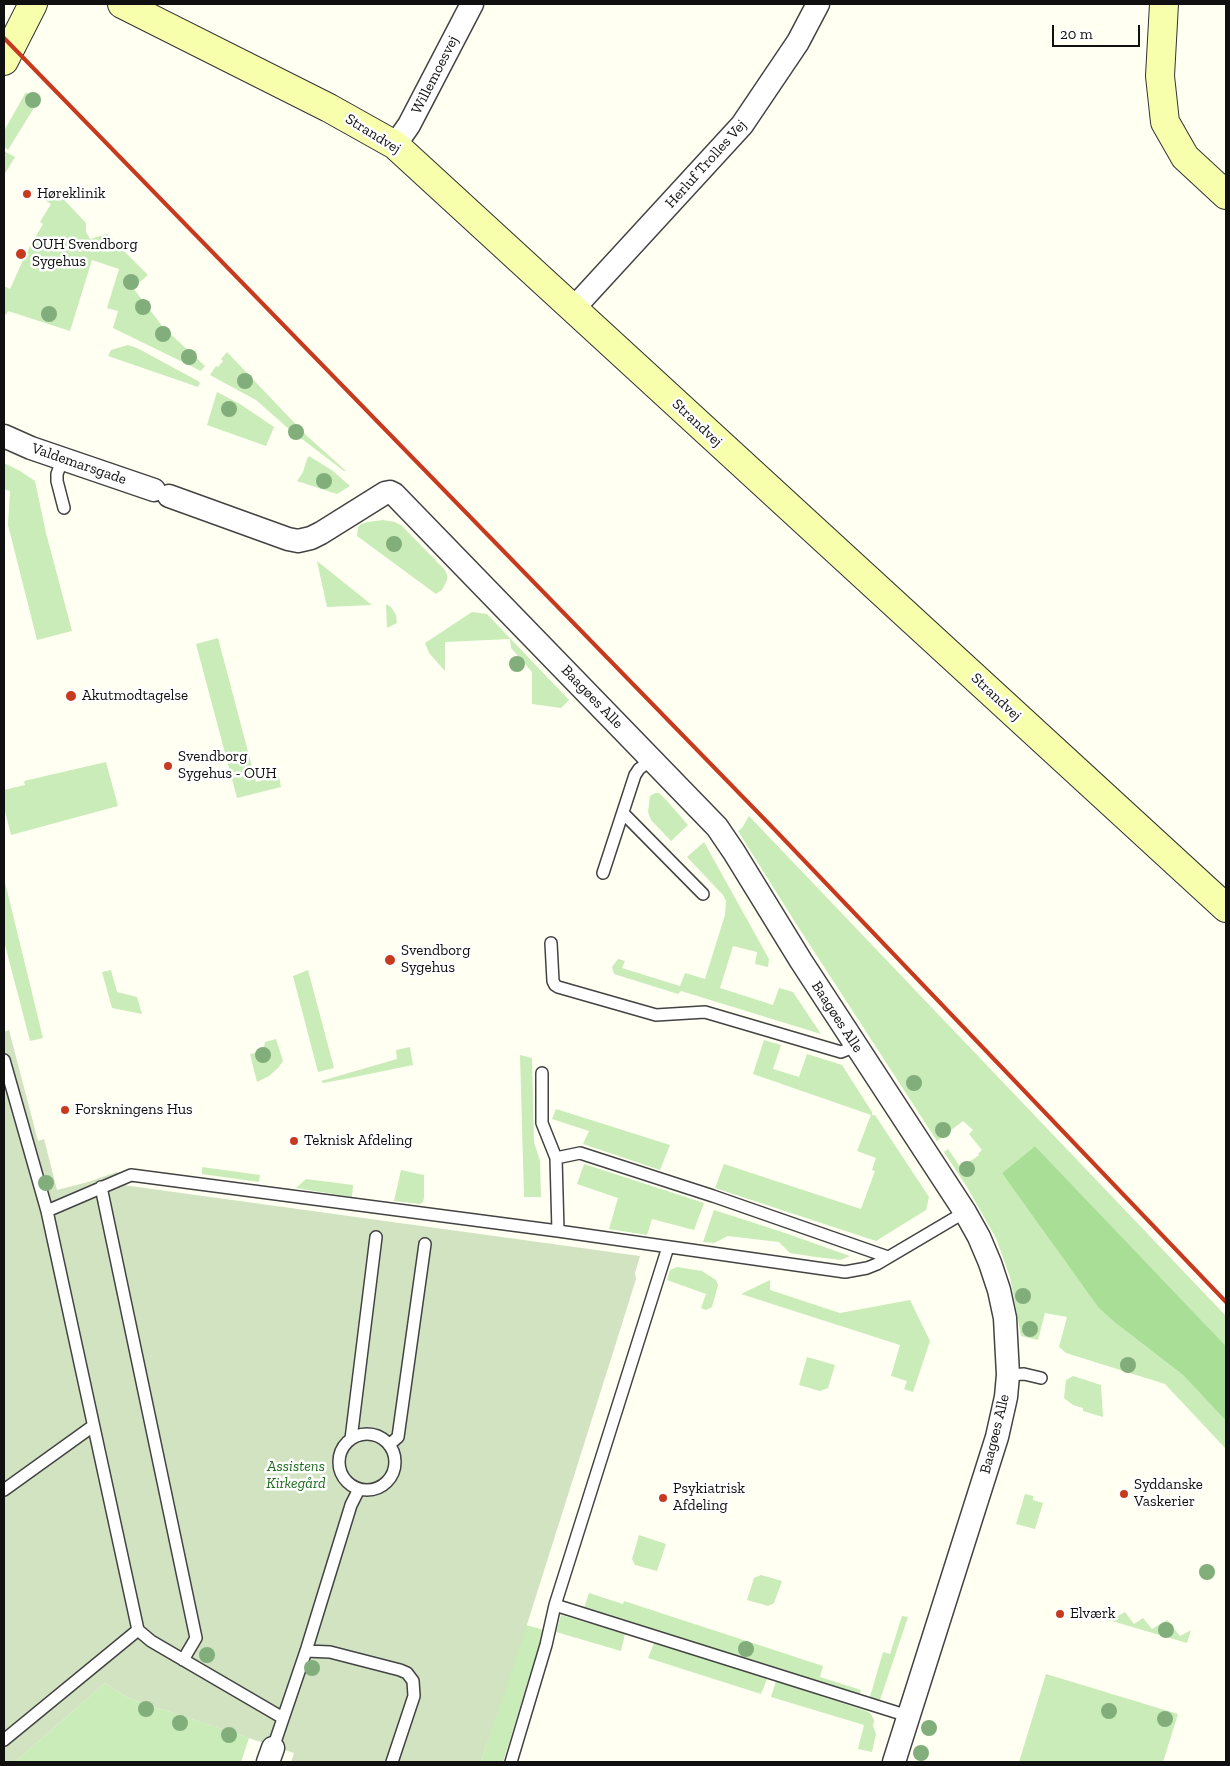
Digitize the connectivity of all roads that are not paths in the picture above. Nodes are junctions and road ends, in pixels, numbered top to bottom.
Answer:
1 (33, 4) edge
2 (122, 4) edge
3 (472, 4) edge
4 (818, 4) edge
5 (1164, 4) edge
6 (4, 61) edge
7 (395, 145) junction
8 (1226, 195) edge
9 (573, 309) junction
10 (4, 436) edge
11 (63, 458) junction
12 (64, 508) dead end
13 (288, 539) joint
14 (652, 759) junction
15 (624, 814) junction
16 (603, 873) dead end
17 (702, 894) dead end
18 (1223, 899) edge
19 (550, 943) dead end
20 (856, 1046) junction
21 (4, 1060) edge
22 (542, 1073) dead end
23 (556, 1158) junction
24 (101, 1187) junction
25 (47, 1211) junction
26 (964, 1212) junction
27 (558, 1231) junction
28 (376, 1238) dead end
29 (425, 1244) dead end
30 (668, 1247) junction
31 (888, 1257) junction
32 (1008, 1375) junction
33 (1041, 1378) dead end
34 (93, 1426) junction
35 (351, 1439) junction
36 (389, 1445) junction
37 (359, 1489) junction
38 (4, 1490) edge
39 (555, 1605) junction
40 (138, 1630) junction
41 (306, 1650) junction
42 (183, 1660) junction
43 (908, 1716) junction
44 (283, 1718) junction
45 (4, 1740) edge
46 (270, 1755) edge
47 (392, 1762) edge
48 (511, 1762) edge
49 (894, 1762) edge

1 - 6 street
2 - 7 street, Strandvej
3 - 7 street, Willemoesvej
4 - 9 street, Herluf Trolles Vej
5 - 8 street
7 - 9 street, Strandvej
9 - 18 street, Strandvej
10 - 11 street, Valdemarsgade
11 - 12 lane
11 - 13 street, Valdemarsgade
13 - 14 street, Baagøes Alle
14 - 15 lane
14 - 20 street, Baagøes Alle
15 - 16 lane
15 - 17 lane
19 - 20 lane
20 - 26 street, Baagøes Alle
21 - 25 lane
22 - 23 lane
23 - 27 lane
23 - 31 lane
24 - 25 lane
24 - 27 lane
24 - 42 lane
25 - 34 lane
26 - 31 lane
26 - 32 street, Baagøes Alle
27 - 30 lane
28 - 35 lane
29 - 36 lane
30 - 31 lane
30 - 39 lane
32 - 33 lane
32 - 43 street, Baagøes Alle
34 - 38 lane
34 - 40 lane
35 - 36 lane
35 - 37 lane
36 - 37 lane
37 - 41 lane
39 - 43 lane
39 - 48 lane
40 - 42 lane
40 - 45 lane
41 - 44 lane
41 - 47 lane
42 - 44 lane
43 - 49 street, Baagøes Alle
44 - 46 lane

